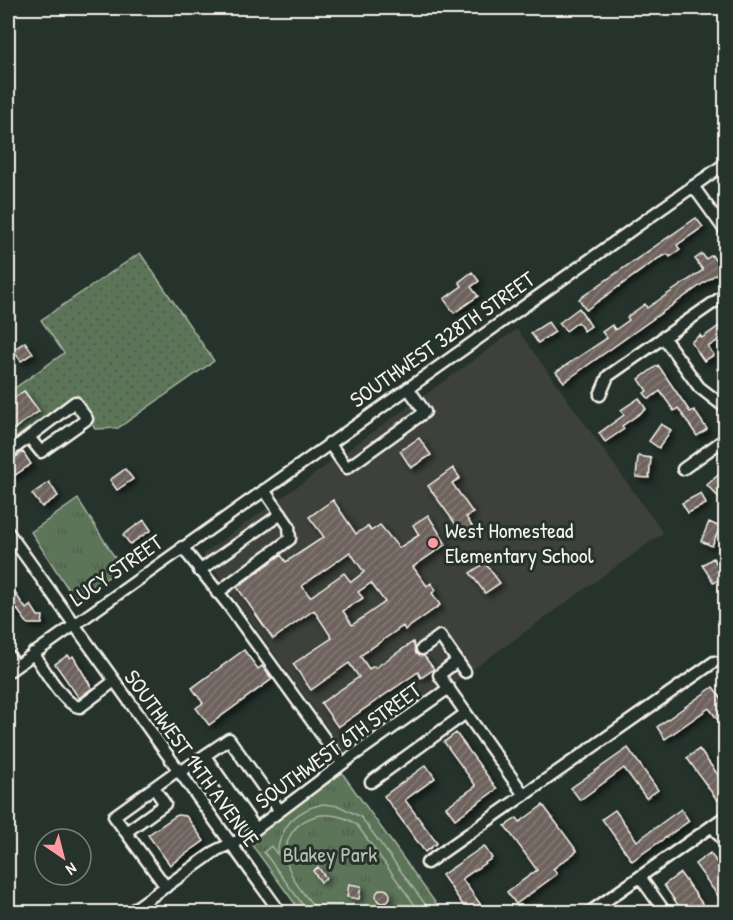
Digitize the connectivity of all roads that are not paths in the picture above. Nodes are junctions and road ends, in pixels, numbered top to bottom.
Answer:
1 (726, 163) edge
2 (693, 186) junction
3 (726, 232) edge
4 (726, 294) edge
5 (663, 337) junction
6 (408, 388) junction
7 (600, 396) dead end
8 (726, 408) edge
9 (29, 437) junction
10 (726, 438) edge
11 (329, 443) junction
12 (8, 453) edge
13 (683, 469) dead end
14 (264, 490) junction
15 (280, 514) junction
16 (8, 532) edge
17 (182, 547) junction
18 (199, 572) junction
19 (217, 592) junction
20 (73, 625) junction
21 (422, 649) dead end
22 (33, 653) junction
23 (8, 655) edge
24 (457, 661) junction
25 (714, 662) dead end
26 (12, 669) edge
27 (465, 672) dead end
28 (113, 682) junction
29 (449, 688) junction
30 (466, 713) junction
31 (205, 756) junction
32 (342, 763) junction
33 (178, 772) junction
34 (371, 782) dead end
35 (154, 788) junction
36 (524, 795) junction
37 (280, 810) junction
38 (726, 816) edge
39 (712, 826) junction
40 (256, 829) junction
41 (126, 832) junction
42 (231, 844) junction
43 (726, 844) edge
44 (427, 863) dead end
45 (640, 877) junction
46 (166, 887) junction
47 (130, 912) edge
48 (280, 912) edge
49 (590, 912) edge
50 (665, 912) edge

1 - 2 street, SOUTHWEST 328TH STREET
2 - 3 street
2 - 6 street, SOUTHWEST 328TH STREET
4 - 5 street
5 - 7 street
5 - 8 street
6 - 11 street, SOUTHWEST 328TH STREET
6 - 11 street
9 - 9 street
9 - 12 street
10 - 13 street
11 - 14 street, SOUTHWEST 328TH STREET
14 - 15 street
14 - 17 street, SOUTHWEST 328TH STREET
15 - 18 street
15 - 19 street
16 - 20 street, SOUTHWEST 14TH AVENUE
17 - 18 street
17 - 20 street, LUCY STREET
18 - 19 street
19 - 32 street
20 - 22 street, LUCY STREET
20 - 28 street, SOUTHWEST 14TH AVENUE
21 - 24 street
22 - 26 street, LUCY STREET
22 - 28 street
23 - 26 street
24 - 27 street
24 - 29 street
25 - 36 street
28 - 33 street, SOUTHWEST 14TH AVENUE
29 - 30 street
29 - 32 street, SOUTHWEST 6TH STREET
30 - 34 street
30 - 36 street
31 - 33 street
31 - 37 street
31 - 40 street
32 - 37 street, SOUTHWEST 6TH STREET
33 - 35 street
33 - 42 street, SOUTHWEST 14TH AVENUE
35 - 41 street
35 - 41 street
36 - 44 street
37 - 40 street, SOUTHWEST 6TH STREET
38 - 39 street
39 - 43 street
39 - 45 street
40 - 42 street, SOUTHWEST 6TH STREET
41 - 46 street
42 - 46 street, SOUTHWEST 6TH STREET
42 - 48 street, SOUTHWEST 14TH AVENUE
45 - 49 street
45 - 50 street
46 - 47 street, SOUTHWEST 6TH STREET

